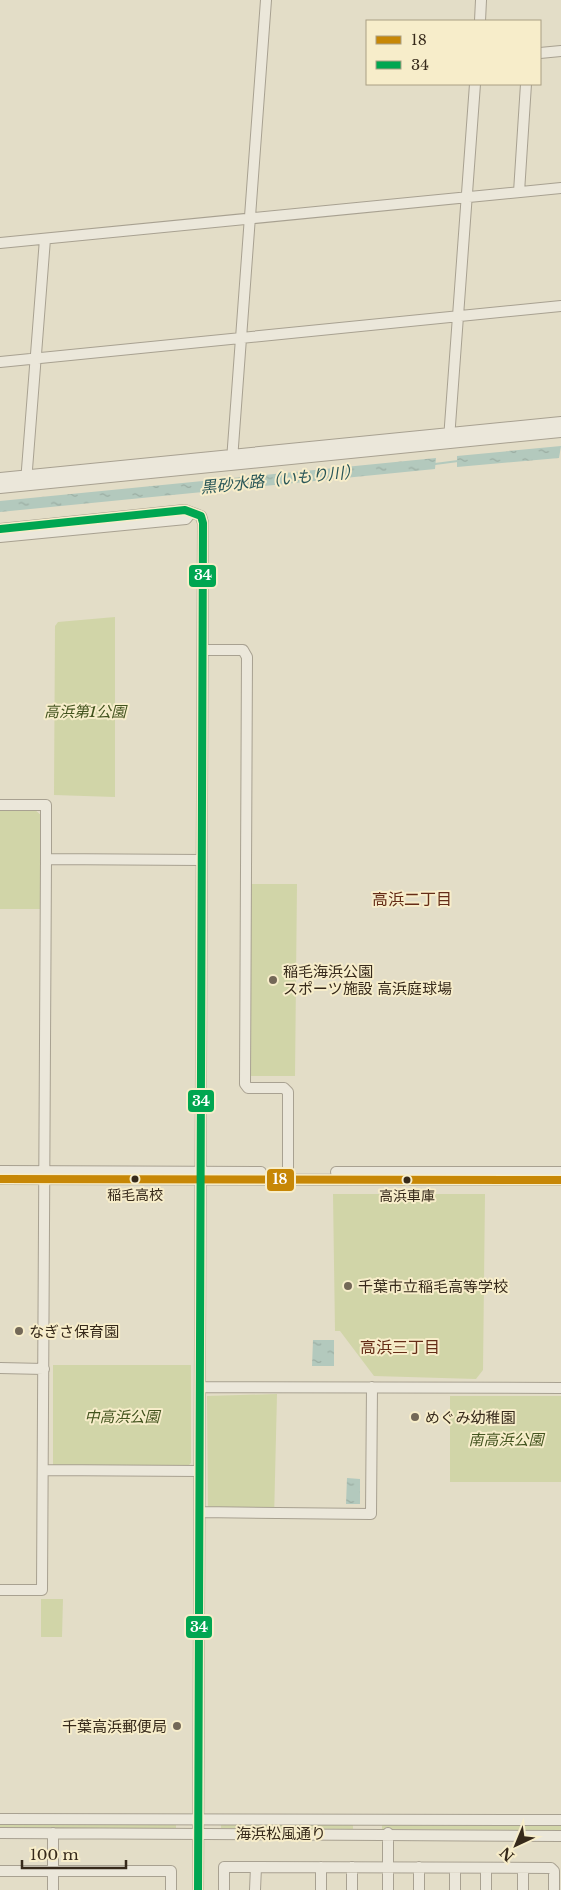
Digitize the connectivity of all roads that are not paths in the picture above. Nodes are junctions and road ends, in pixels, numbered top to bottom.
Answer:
1 (266, 0) edge
2 (482, 0) edge
3 (480, 20) edge
4 (561, 51) edge
5 (541, 53) edge
6 (476, 85) edge
7 (526, 85) edge
8 (561, 188) edge
9 (519, 192) junction
10 (467, 197) junction
11 (250, 218) junction
12 (45, 239) junction
13 (0, 243) edge
14 (561, 306) edge
15 (458, 316) junction
16 (241, 338) junction
17 (35, 358) junction
18 (0, 362) edge
19 (561, 422) edge
20 (561, 432) edge
21 (449, 438) junction
22 (232, 459) junction
23 (0, 478) edge
24 (26, 480) junction
25 (0, 488) edge
26 (190, 513) junction
27 (0, 529) edge
28 (0, 537) edge
29 (203, 650) junction
30 (0, 805) edge
31 (46, 859) junction
32 (201, 860) junction
33 (0, 1171) edge
34 (288, 1172) junction
35 (561, 1172) edge
36 (45, 1175) junction
37 (201, 1175) junction
38 (0, 1179) edge
39 (561, 1180) edge
40 (0, 1368) edge
41 (44, 1369) junction
42 (200, 1387) junction
43 (372, 1387) junction
44 (561, 1388) edge
45 (44, 1470) junction
46 (199, 1471) junction
47 (200, 1512) junction
48 (0, 1590) edge
49 (0, 1819) edge
50 (198, 1819) junction
51 (368, 1820) junction
52 (561, 1820) edge
53 (0, 1833) edge
54 (53, 1833) junction
55 (198, 1833) junction
56 (368, 1833) junction
57 (388, 1833) junction
58 (561, 1836) edge
59 (256, 1867) junction
60 (321, 1867) junction
61 (352, 1867) junction
62 (388, 1867) junction
63 (419, 1867) junction
64 (455, 1868) junction
65 (486, 1868) junction
66 (523, 1868) junction
67 (0, 1871) edge
68 (53, 1871) junction
69 (53, 1890) edge
70 (171, 1890) edge
71 (198, 1890) edge
72 (224, 1890) edge
73 (255, 1890) edge
74 (321, 1890) edge
75 (352, 1890) edge
76 (388, 1890) edge
77 (419, 1890) edge
78 (455, 1890) edge
79 (486, 1890) edge
80 (523, 1890) edge
81 (554, 1890) edge

1 - 11 street
2 - 3 street
4 - 5 street
6 - 10 street
7 - 9 street
8 - 9 street
9 - 10 street
10 - 11 street
10 - 15 street
11 - 12 street
11 - 16 street
12 - 13 street
12 - 17 street
14 - 15 street
15 - 16 street
15 - 21 street
16 - 17 street
16 - 22 street
17 - 18 street
17 - 24 street
19 - 21 street
20 - 21 street
21 - 22 street
22 - 24 street
23 - 24 street
24 - 25 street
26 - 27 street
26 - 28 street
26 - 29 street
29 - 32 street
29 - 34 street
30 - 31 street
31 - 32 street
31 - 36 street
32 - 37 street
33 - 36 street
34 - 35 street
34 - 37 street
36 - 37 street
36 - 38 street
36 - 41 street
37 - 39 street
37 - 42 street
40 - 41 street
41 - 45 street
42 - 43 street
42 - 46 street
43 - 44 street
43 - 47 street
45 - 46 street
45 - 48 street
46 - 47 street
47 - 50 street
49 - 50 street, 海浜松風通り
50 - 51 street, 海浜松風通り
50 - 55 street
51 - 52 street, 海浜松風通り
51 - 56 street
53 - 54 street, 海浜松風通り
54 - 55 street, 海浜松風通り
54 - 68 street
55 - 56 street, 海浜松風通り
55 - 71 street
56 - 57 street, 海浜松風通り
57 - 58 street, 海浜松風通り
57 - 62 street
59 - 60 street
59 - 72 street
59 - 73 street
60 - 61 street
60 - 74 street
61 - 62 street
61 - 75 street
62 - 63 street
62 - 76 street
63 - 64 street
63 - 77 street
64 - 65 street
64 - 78 street
65 - 66 street
65 - 79 street
66 - 80 street
66 - 81 street
67 - 68 street
68 - 69 street
68 - 70 street

